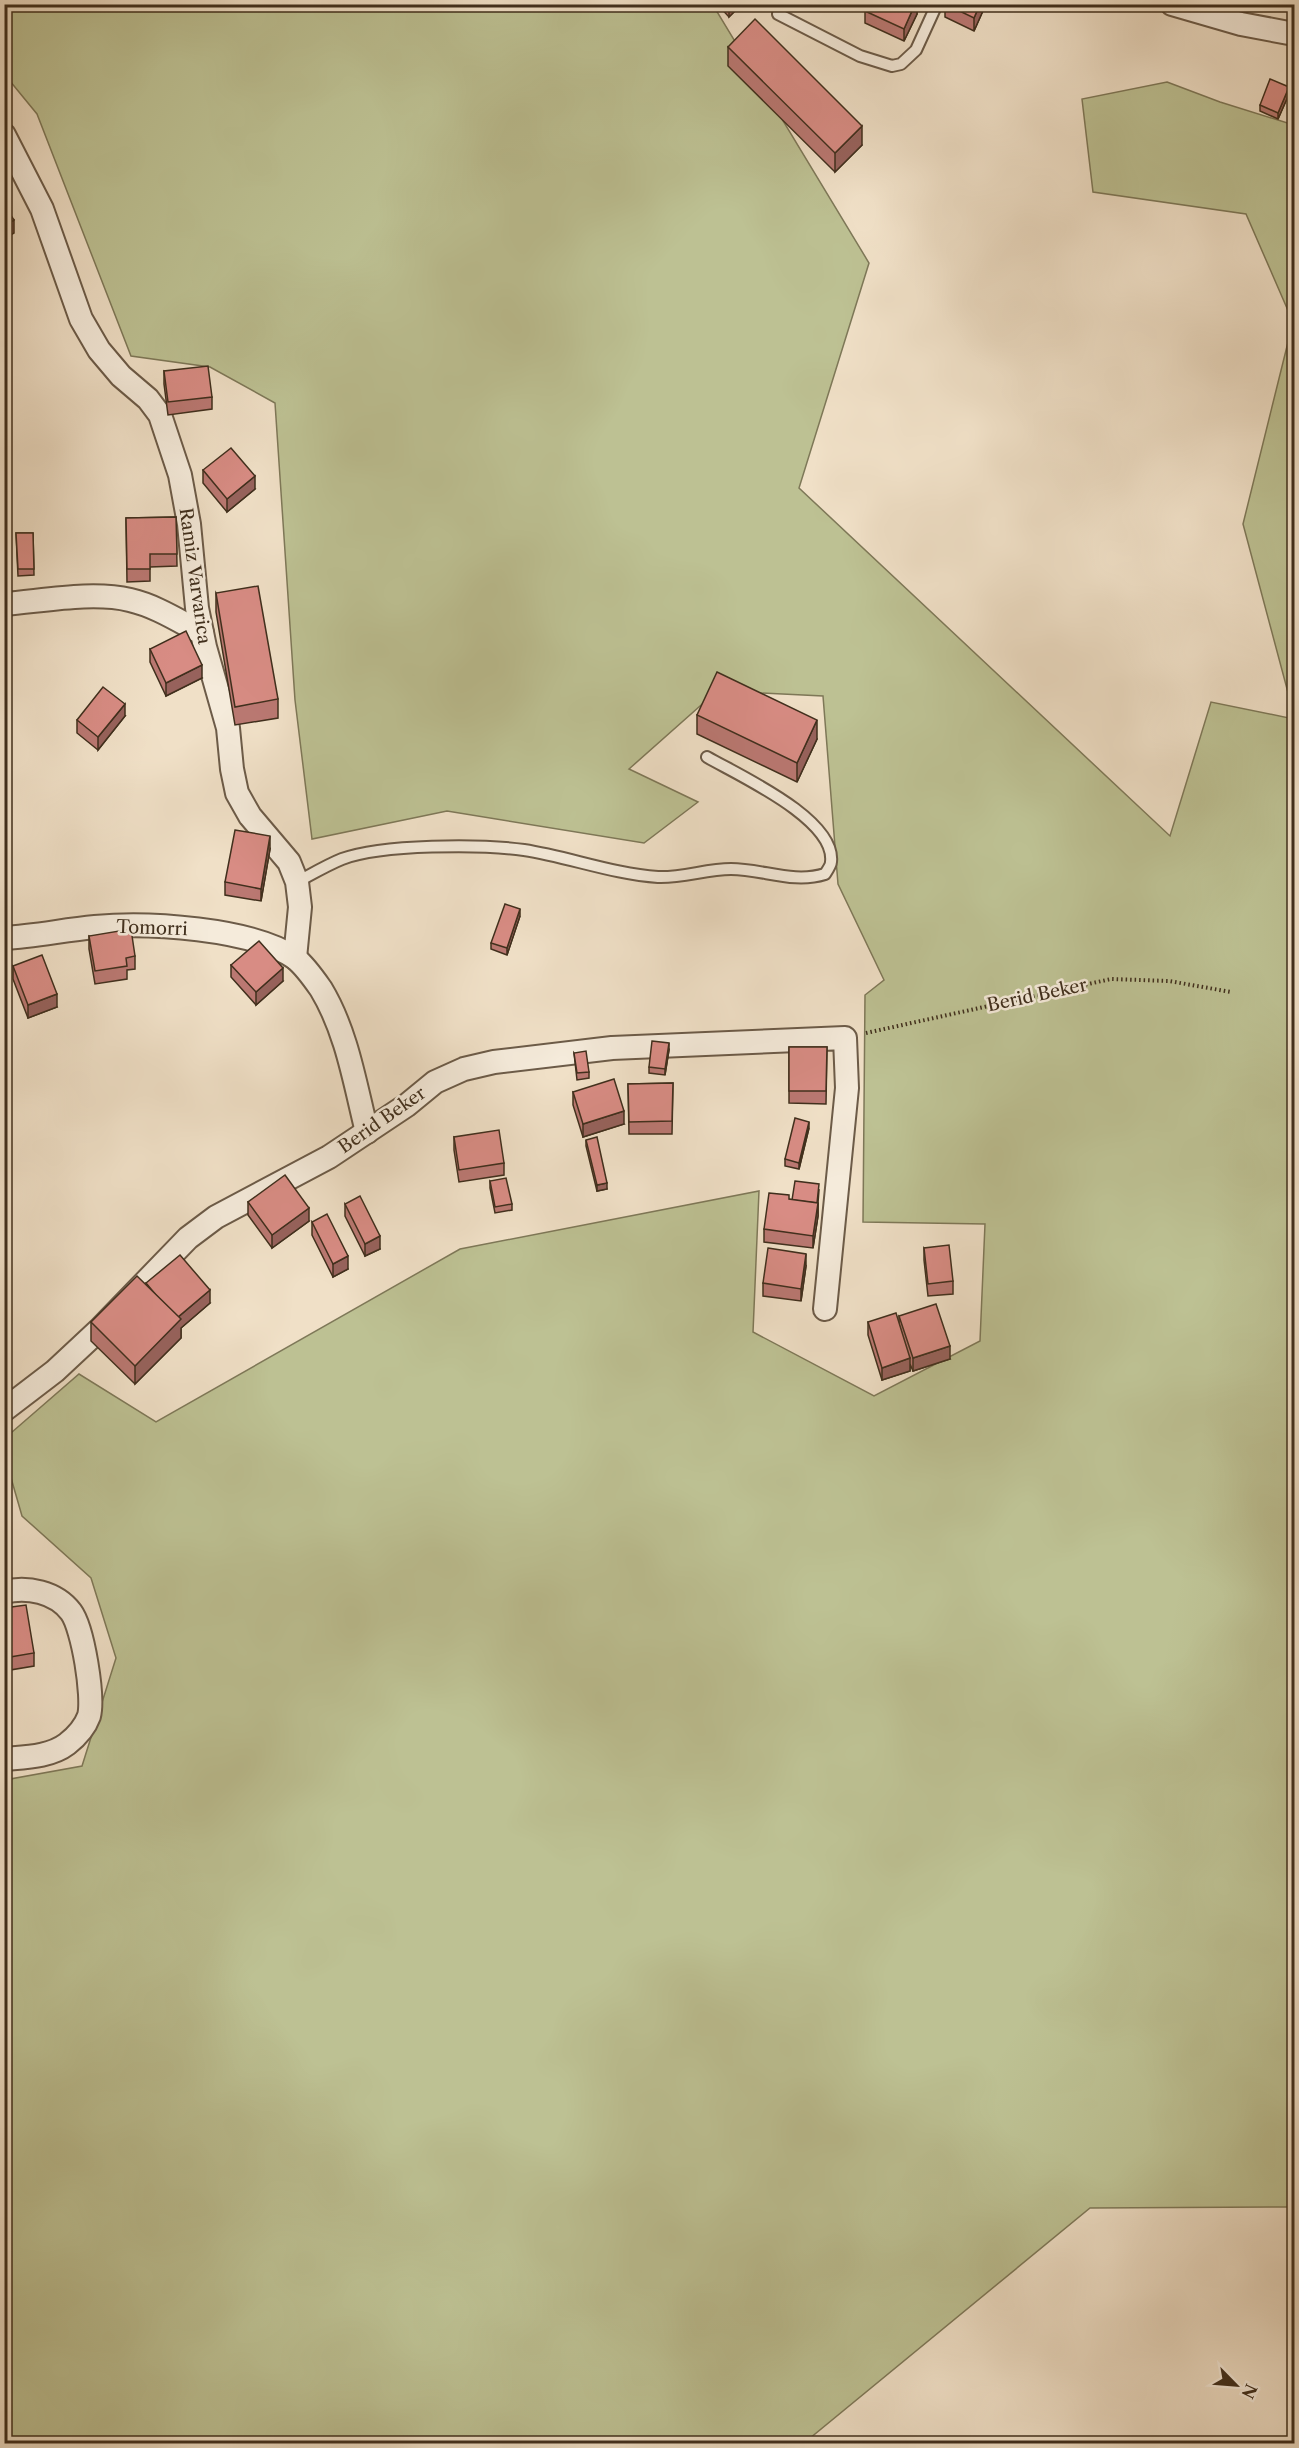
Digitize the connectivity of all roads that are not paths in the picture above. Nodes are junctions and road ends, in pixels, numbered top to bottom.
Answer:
1 (937, 4) edge
2 (1172, 4) edge
3 (778, 14) dead end
4 (1294, 34) edge
5 (4, 135) edge
6 (4, 604) edge
7 (202, 633) junction
8 (707, 757) dead end
9 (297, 882) junction
10 (4, 938) edge
11 (295, 958) junction
12 (367, 1132) junction
13 (825, 1309) dead end
14 (4, 1410) edge
15 (4, 1592) edge
16 (4, 1760) edge

1 - 3 lane
2 - 4 street
5 - 7 street, Ramiz Varvarica
6 - 7 street
7 - 9 street, Ramiz Varvarica
8 - 9 lane
9 - 11 street, Ramiz Varvarica
10 - 11 street, Tomorri
11 - 12 street
12 - 13 street, Berid Beker
12 - 14 street, Berid Beker
15 - 16 street

